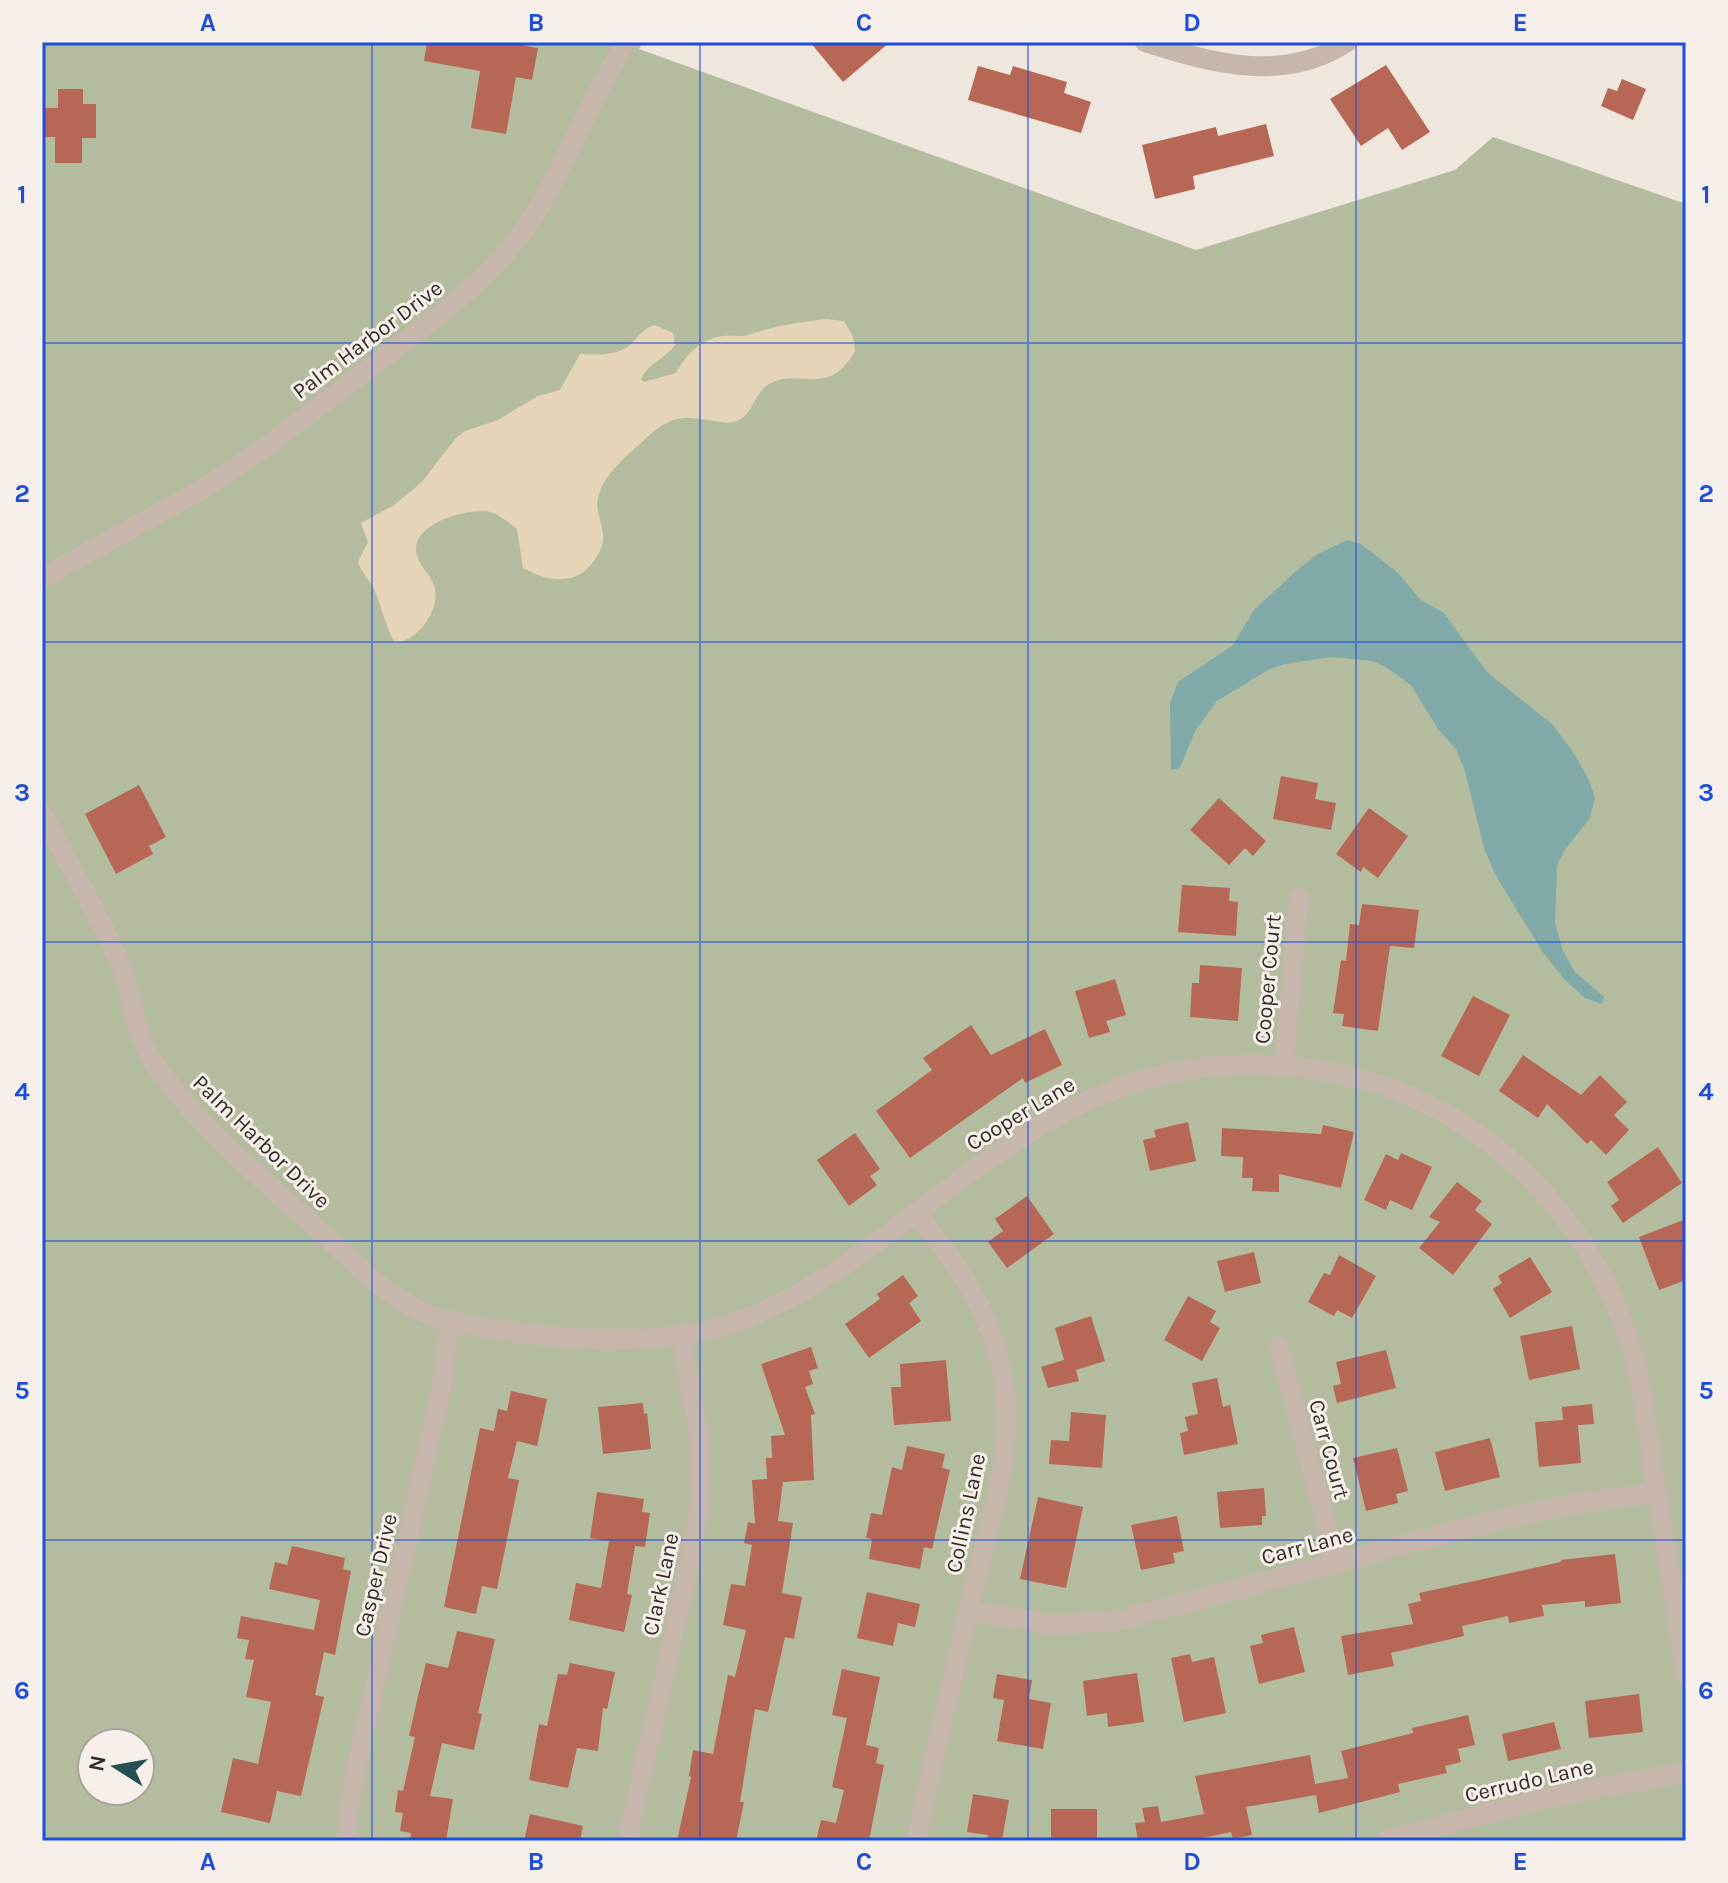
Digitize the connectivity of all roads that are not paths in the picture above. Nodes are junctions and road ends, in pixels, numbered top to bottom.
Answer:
1 (626, 42) edge
2 (1145, 42) edge
3 (1347, 42) edge
4 (42, 578) edge
5 (42, 813) edge
6 (1299, 897) dead end
7 (1284, 1065) junction
8 (916, 1212) junction
9 (450, 1320) junction
10 (681, 1335) junction
11 (1279, 1347) dead end
12 (1657, 1492) junction
13 (1336, 1563) junction
14 (968, 1610) junction
15 (1686, 1675) edge
16 (1686, 1772) edge
17 (347, 1841) edge
18 (627, 1841) edge
19 (916, 1841) edge
20 (1384, 1841) edge

1 - 4 street, Palm Harbor Drive
2 - 3 street
5 - 9 street, Palm Harbor Drive
6 - 7 street, Cooper Court
7 - 8 street, Cooper Lane
7 - 12 street, Cooper Lane
8 - 10 street, Cooper Lane
8 - 14 street, Collins Lane
9 - 10 street, Cooper Lane
9 - 17 street, Casper Drive
10 - 18 street, Clark Lane
11 - 13 street, Carr Court
12 - 13 street, Carr Lane
12 - 15 street, Cooper Lane
13 - 14 street, Carr Lane
14 - 19 street, Collins Lane
16 - 20 street, Cerrudo Lane

